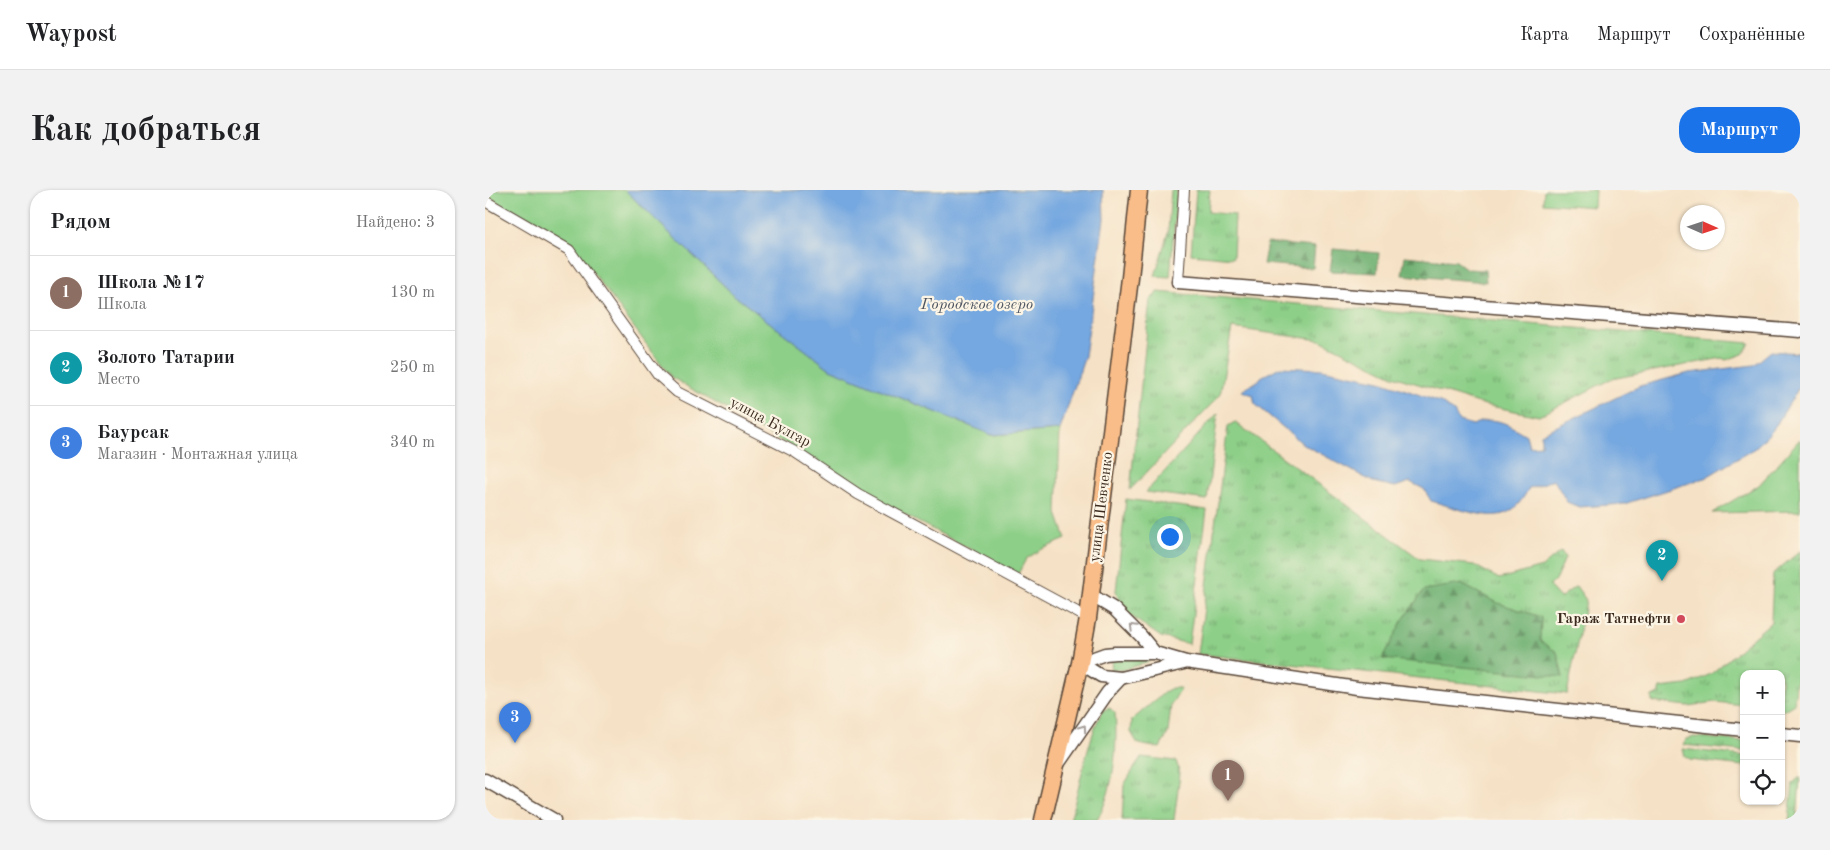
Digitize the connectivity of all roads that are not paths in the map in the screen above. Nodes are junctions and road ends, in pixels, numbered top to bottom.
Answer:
1 (1139, 190) edge
2 (1184, 190) edge
3 (485, 201) edge
4 (1178, 282) joint
5 (1800, 331) edge
6 (1091, 594) junction
7 (1088, 618) junction
8 (1155, 653) junction
9 (1186, 662) junction
10 (1080, 663) junction
11 (1121, 678) junction
12 (1740, 730) edge
13 (1785, 734) edge
14 (1800, 736) edge
15 (1055, 768) junction
16 (485, 780) edge
17 (554, 820) edge
18 (1043, 820) edge

1 - 6 main road, улица Шевченко
2 - 4 street
3 - 7 street, улица Булгар
4 - 5 street
6 - 7 main road, улица Шевченко
8 -> 6 street
7 - 10 main road, улица Шевченко
8 - 9 street
8 - 10 street
9 - 11 street
9 - 12 street
10 - 11 street
10 - 15 main road, улица Шевченко
15 -> 11 street
13 - 14 street
15 - 18 main road, улица Шевченко
16 - 17 street

